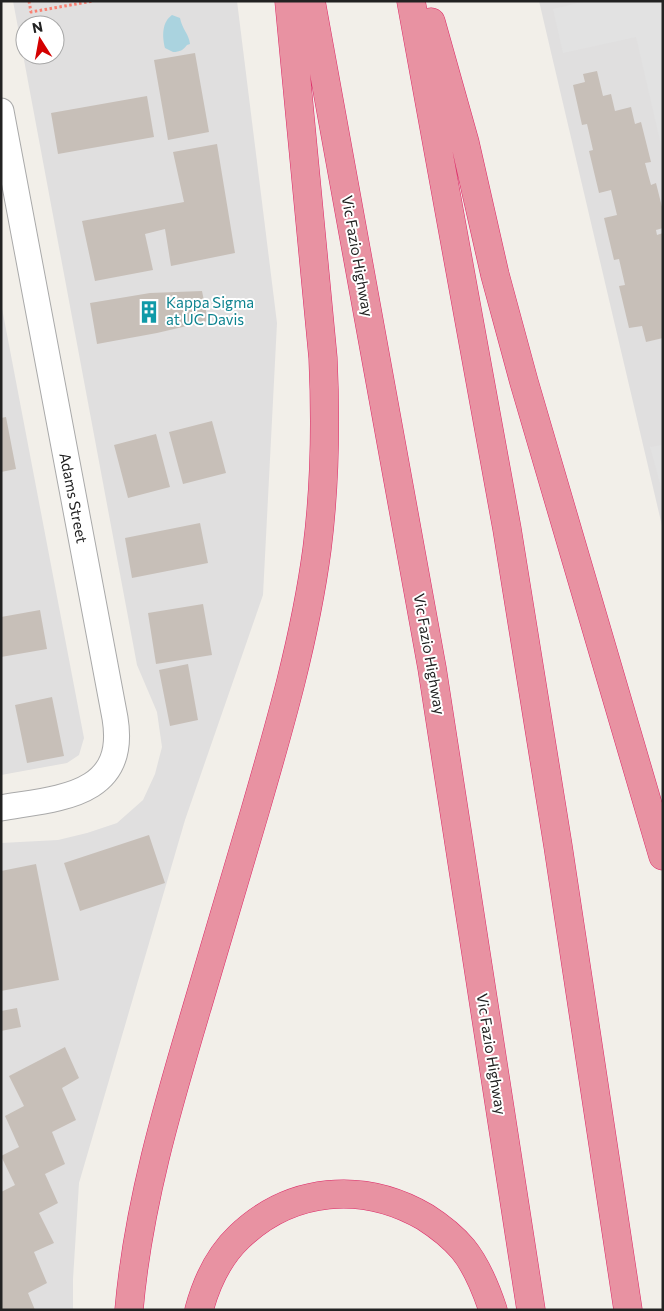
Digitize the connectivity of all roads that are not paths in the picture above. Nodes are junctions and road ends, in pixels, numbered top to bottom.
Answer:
1 (289, 1) edge
2 (311, 1) edge
3 (411, 1) edge
4 (425, 1) edge
5 (1, 111) edge
6 (1, 808) edge
7 (663, 856) edge
8 (129, 1310) edge
9 (198, 1310) edge
10 (493, 1310) edge
11 (531, 1310) edge
12 (628, 1310) edge

1 - 8 highway
2 - 11 highway, Vic Fazio Highway
3 - 12 highway
4 - 7 highway
5 - 6 street, Adams Street
9 - 10 highway

